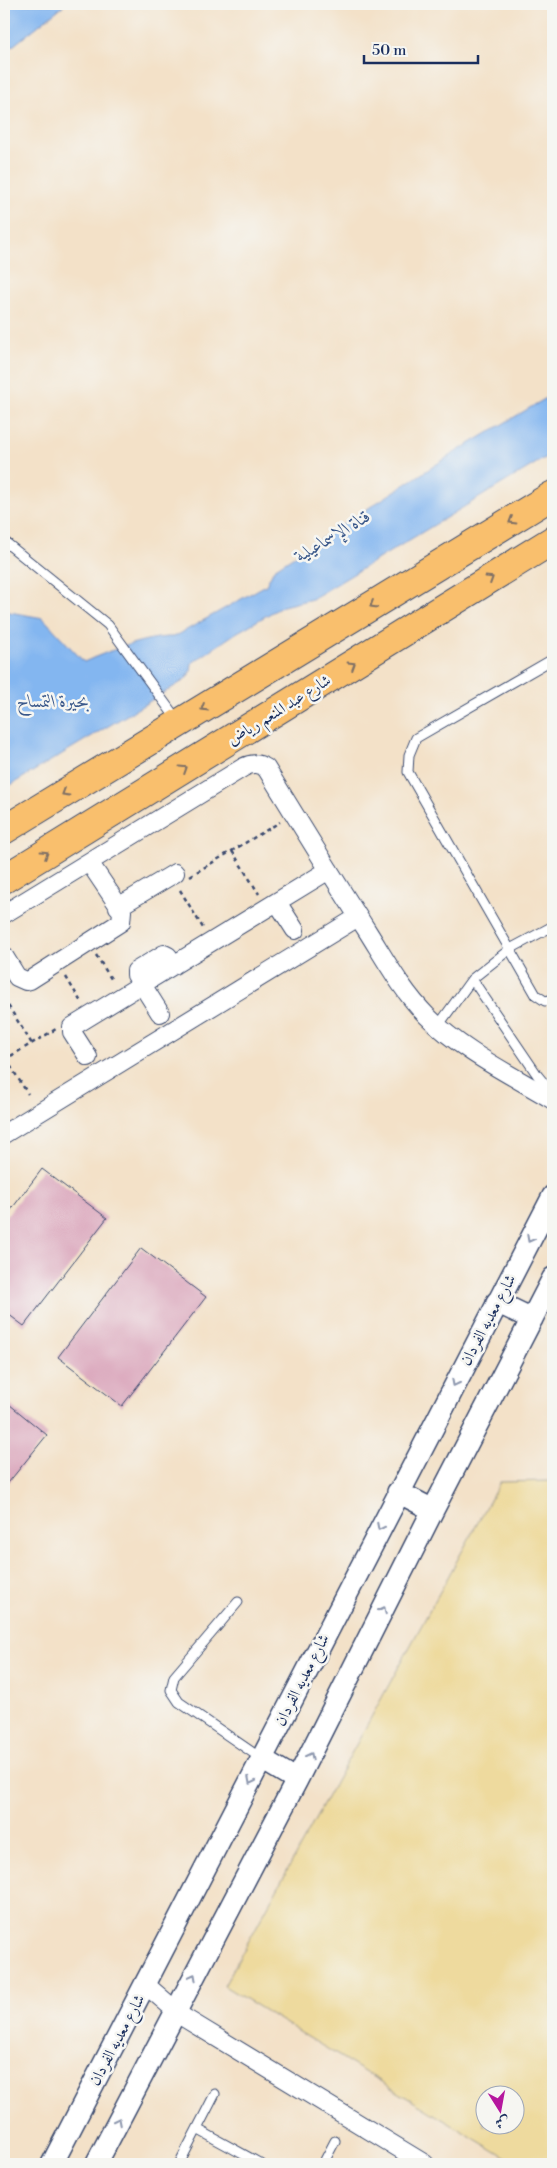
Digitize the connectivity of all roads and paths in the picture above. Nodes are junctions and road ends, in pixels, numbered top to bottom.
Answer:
1 (553, 496) edge
2 (553, 540) edge
3 (4, 541) edge
4 (553, 658) edge
5 (241, 686) junction
6 (262, 720) junction
7 (179, 723) junction
8 (294, 813) junction
9 (4, 830) edge
10 (232, 851) junction
11 (89, 862) junction
12 (329, 870) junction
13 (4, 879) edge
14 (178, 879) junction
15 (272, 905) junction
16 (118, 907) junction
17 (4, 914) edge
18 (358, 916) junction
19 (553, 926) edge
20 (294, 930) dead end
21 (211, 942) junction
22 (89, 944) junction
23 (510, 949) junction
24 (57, 963) junction
25 (6, 966) edge
26 (472, 979) junction
27 (142, 984) junction
28 (122, 996) junction
29 (4, 999) edge
30 (553, 999) edge
31 (160, 1013) dead end
32 (90, 1016) junction
33 (438, 1026) junction
34 (72, 1027) junction
35 (32, 1044) junction
36 (88, 1057) dead end
37 (5, 1060) edge
38 (28, 1094) dead end
39 (553, 1094) edge
40 (553, 1100) edge
41 (4, 1134) edge
42 (553, 1196) edge
43 (553, 1278) edge
44 (497, 1302) junction
45 (532, 1319) junction
46 (398, 1492) junction
47 (434, 1510) junction
48 (238, 1602) dead end
49 (262, 1759) junction
50 (297, 1780) junction
51 (146, 1985) junction
52 (176, 2011) junction
53 (215, 2094) dead end
54 (197, 2129) junction
55 (335, 2141) dead end
56 (52, 2164) edge
57 (96, 2164) edge
58 (179, 2164) edge
59 (261, 2164) edge
60 (323, 2164) edge
61 (425, 2164) edge

1 -> 5 highway
6 -> 2 highway, شارع عبد المنعم رياض
3 - 7 lane
4 - 23 lane
5 - 6 highway
5 -> 7 highway
13 -> 6 highway, شارع عبد المنعم رياض
7 -> 9 highway
8 - 10 path
8 - 11 street
8 - 12 street
10 - 14 path
10 - 15 path
11 - 16 street
11 - 17 street
12 - 15 street
12 - 18 street
14 - 16 street
14 - 21 path
15 - 20 street
15 - 21 street
16 - 22 street
18 - 33 street
18 - 41 street
19 - 23 lane
21 - 27 street
22 - 24 street
22 - 28 path
23 - 26 lane
23 - 30 lane
24 - 25 street
24 - 32 path
26 - 33 lane
26 - 39 lane
27 - 28 street
27 - 31 street
28 - 32 street
29 - 35 path
32 - 34 street
33 - 40 street
34 - 35 path
34 - 36 street
35 - 37 path
37 - 38 path
42 -> 44 street, شارع معديه الفردان
43 - 45 street
44 - 45 street
44 -> 46 street, شارع معديه الفردان
45 - 47 street
46 - 47 street
46 -> 49 street, شارع معديه الفردان
50 -> 47 street
48 - 49 lane
49 - 50 street
49 -> 51 street, شارع معديه الفردان
52 -> 50 street
51 - 52 street
51 - 56 street, شارع معديه الفردان
57 -> 52 street
52 - 61 street
53 - 54 lane
54 - 58 lane
54 - 59 lane
55 - 60 lane

